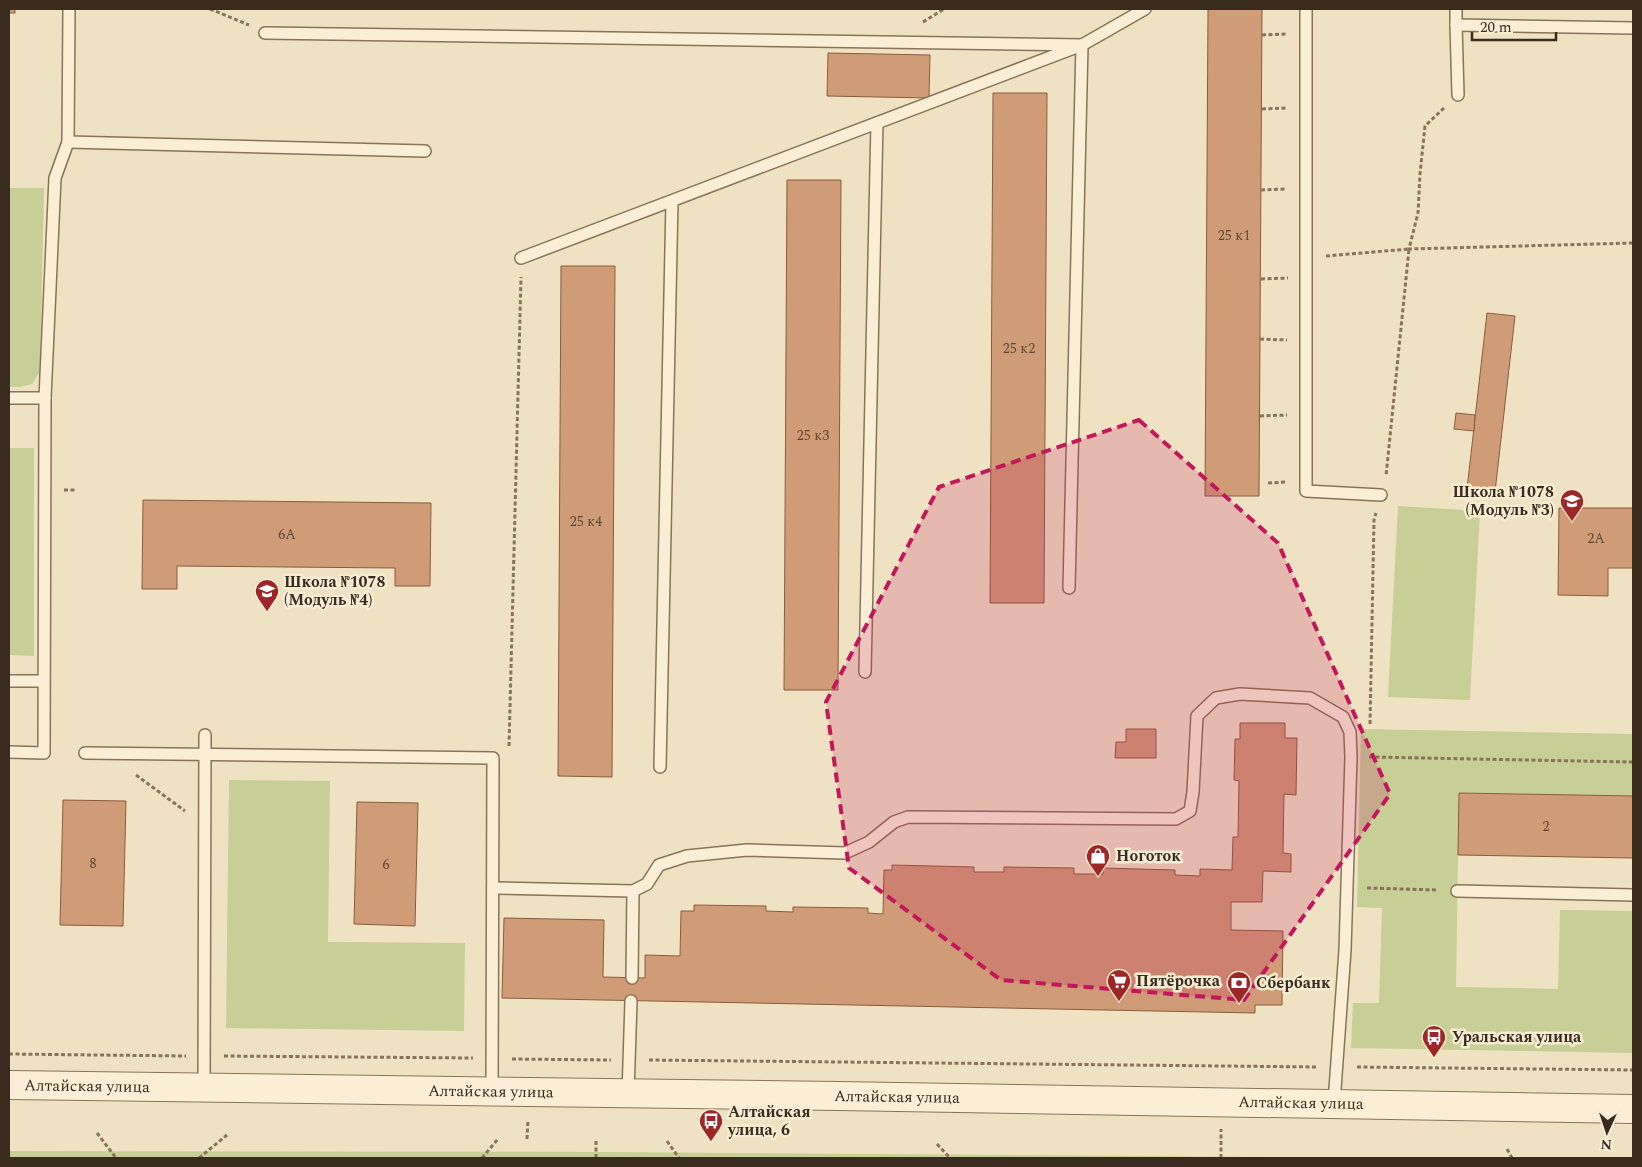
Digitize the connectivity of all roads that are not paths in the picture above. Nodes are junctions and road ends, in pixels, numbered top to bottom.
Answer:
1 (70, 9) edge
2 (1145, 9) edge
3 (1306, 9) edge
4 (1456, 9) edge
5 (1456, 25) junction
6 (1633, 28) edge
7 (266, 32) road end
8 (1082, 45) junction
9 (1458, 96) road end
10 (877, 123) junction
11 (68, 142) junction
12 (425, 151) dead end
13 (672, 201) junction
14 (521, 258) road end
15 (9, 398) edge
16 (45, 398) junction
17 (1381, 495) road end
18 (1069, 588) dead end
19 (865, 672) dead end
20 (9, 681) edge
21 (43, 681) junction
22 (205, 735) dead end
23 (9, 752) edge
24 (85, 753) dead end
25 (205, 754) junction
26 (660, 767) dead end
27 (493, 888) junction
28 (634, 891) junction
29 (1457, 891) road end
30 (1633, 895) edge
31 (632, 978) dead end
32 (631, 1001) dead end
33 (9, 1085) edge
34 (204, 1088) junction
35 (492, 1093) junction
36 (628, 1094) junction
37 (1334, 1103) junction
38 (1633, 1109) edge

1 - 11 lane
2 - 8 lane
3 - 17 lane
4 - 5 lane
5 - 6 lane
5 - 9 lane
7 - 8 lane
8 - 10 lane
8 - 18 lane
10 - 13 lane
10 - 19 lane
11 - 12 lane
11 - 16 lane
13 - 14 lane
13 - 26 lane
15 - 16 lane
16 - 21 lane
20 - 21 lane
21 - 23 lane
22 - 25 lane
24 - 25 lane
25 - 27 lane
25 - 34 lane
27 - 28 lane
27 - 35 lane
28 - 31 lane
28 - 37 lane
29 - 30 lane
32 - 36 lane
33 - 34 street, Алтайская улица
34 - 35 street, Алтайская улица
35 - 36 street, Алтайская улица
36 - 37 street, Алтайская улица
37 - 38 street, Алтайская улица

